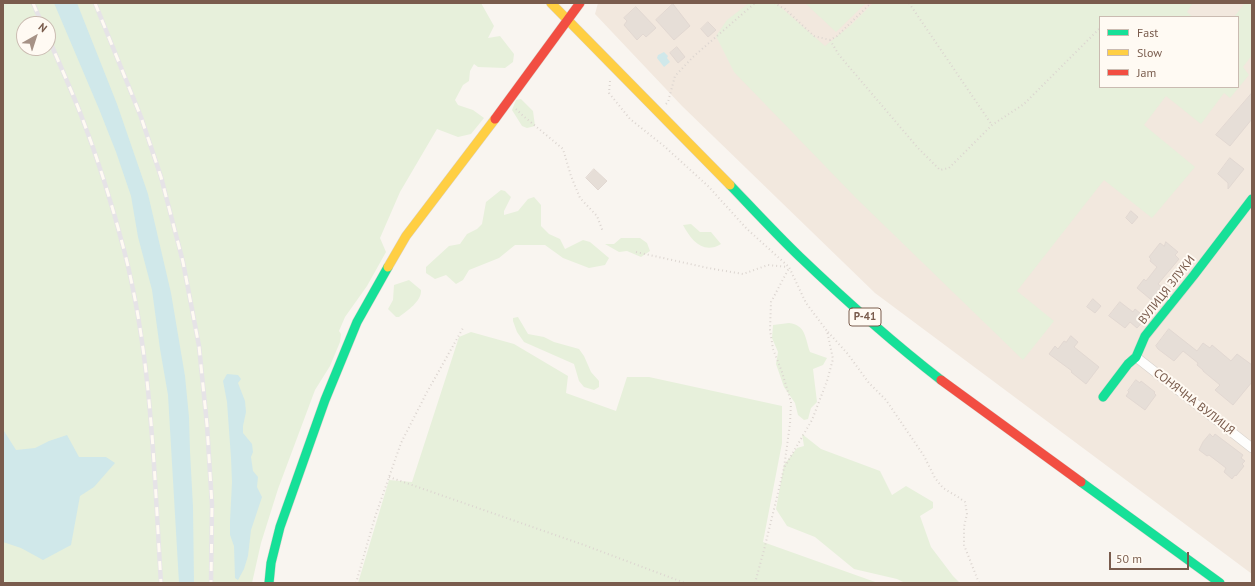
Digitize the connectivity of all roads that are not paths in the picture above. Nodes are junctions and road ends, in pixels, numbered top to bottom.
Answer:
1 (551, 3) edge
2 (580, 3) edge
3 (568, 20) junction
4 (1252, 199) edge
5 (1136, 357) junction
6 (1103, 397) dead end
7 (1252, 448) edge
8 (269, 583) edge
9 (1220, 583) edge

1 - 3 main road, Р-41
2 - 3 main road
3 - 8 main road
3 - 9 main road, Р-41
4 - 5 main road, ВУЛИЦЯ ЗЛУКИ
5 - 6 main road, ВУЛИЦЯ ЗЛУКИ
5 - 7 street, СОНЯЧНА ВУЛИЦЯ

